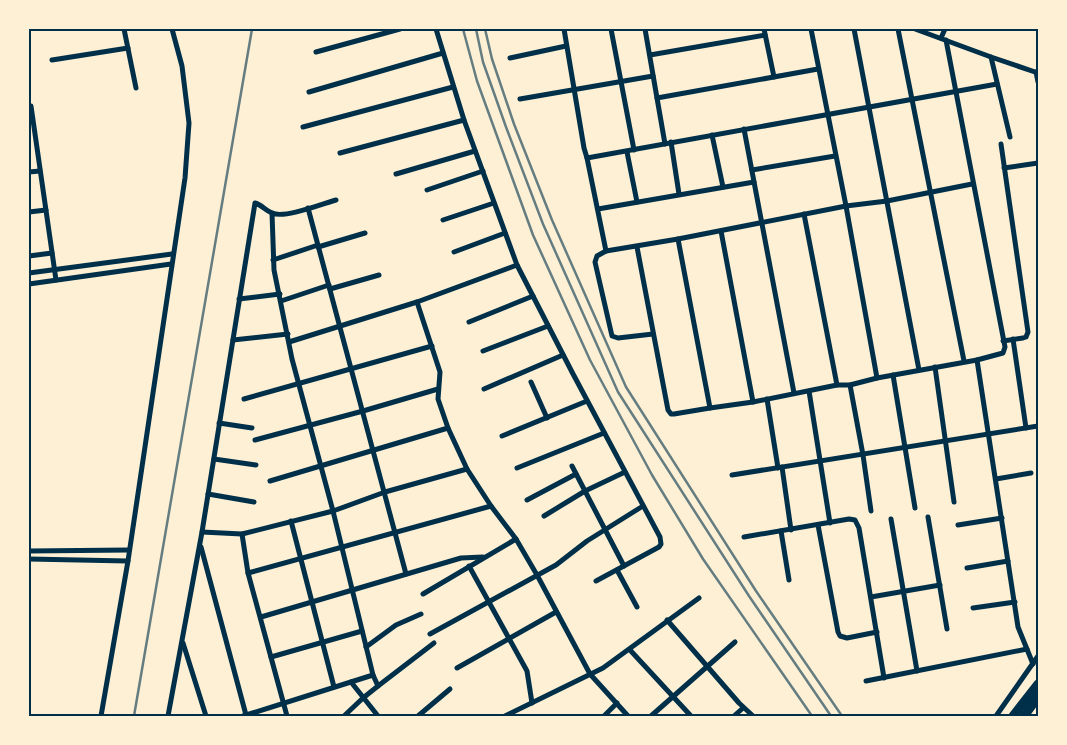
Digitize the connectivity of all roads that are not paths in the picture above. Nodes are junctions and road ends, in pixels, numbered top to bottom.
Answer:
1 (124, 29) edge
2 (172, 29) edge
3 (400, 29) edge
4 (436, 29) edge
5 (564, 29) edge
6 (611, 29) edge
7 (645, 29) edge
8 (811, 29) edge
9 (854, 29) edge
10 (898, 29) edge
11 (915, 29) edge
12 (945, 29) edge
13 (765, 32) edge
14 (943, 39) junction
15 (566, 46) junction
16 (128, 48) junction
17 (316, 52) dead end
18 (443, 53) junction
19 (650, 55) junction
20 (991, 57) junction
21 (510, 58) dead end
22 (52, 60) dead end
23 (818, 69) junction
24 (1037, 72) edge
25 (653, 76) junction
26 (774, 77) junction
27 (621, 82) junction
28 (1038, 82) edge
29 (997, 84) junction
30 (453, 87) junction
31 (136, 88) dead end
32 (574, 89) junction
33 (956, 91) junction
34 (309, 92) dead end
35 (657, 98) junction
36 (520, 99) dead end
37 (912, 99) junction
38 (30, 106) dead end
39 (870, 107) junction
40 (827, 114) junction
41 (464, 120) junction
42 (303, 127) dead end
43 (31, 129) edge
44 (744, 129) junction
45 (712, 135) junction
46 (1010, 138) dead end
47 (671, 142) junction
48 (664, 144) junction
49 (1001, 144) dead end
50 (475, 150) junction
51 (634, 150) junction
52 (627, 152) junction
53 (340, 153) dead end
54 (835, 156) junction
55 (588, 158) junction
56 (1038, 163) edge
57 (1004, 168) junction
58 (752, 170) junction
59 (40, 171) junction
60 (483, 171) junction
61 (29, 172) edge
62 (396, 174) dead end
63 (754, 182) junction
64 (972, 184) junction
65 (723, 187) junction
66 (427, 190) dead end
67 (930, 193) junction
68 (679, 194) junction
69 (336, 200) dead end
70 (887, 201) junction
71 (637, 202) junction
72 (494, 203) junction
73 (846, 206) junction
74 (308, 208) junction
75 (46, 210) junction
76 (598, 210) junction
77 (29, 212) edge
78 (272, 214) junction
79 (804, 214) junction
80 (443, 220) dead end
81 (762, 223) junction
82 (721, 231) junction
83 (365, 233) dead end
84 (505, 233) junction
85 (678, 239) junction
86 (318, 246) junction
87 (636, 247) junction
88 (606, 251) junction
89 (454, 252) dead end
90 (52, 253) junction
91 (172, 254) junction
92 (29, 256) edge
93 (274, 260) junction
94 (171, 264) junction
95 (517, 265) junction
96 (54, 269) junction
97 (29, 272) edge
98 (380, 275) dead end
99 (56, 280) junction
100 (29, 284) edge
101 (329, 287) junction
102 (280, 294) junction
103 (533, 296) junction
104 (239, 299) junction
105 (281, 301) junction
106 (416, 302) junction
107 (469, 322) dead end
108 (340, 326) junction
109 (548, 326) junction
110 (288, 334) junction
111 (654, 334) junction
112 (1013, 339) junction
113 (233, 340) junction
114 (1003, 341) junction
115 (289, 342) junction
116 (432, 346) junction
117 (484, 351) dead end
118 (563, 355) junction
119 (977, 360) junction
120 (964, 361) junction
121 (935, 367) junction
122 (352, 369) junction
123 (919, 370) junction
124 (893, 375) junction
125 (877, 378) junction
126 (531, 382) dead end
127 (299, 384) junction
128 (837, 385) junction
129 (850, 385) junction
130 (438, 389) junction
131 (484, 389) dead end
132 (809, 391) junction
133 (794, 393) junction
134 (244, 399) dead end
135 (767, 399) junction
136 (587, 401) junction
137 (753, 402) junction
138 (710, 408) junction
139 (363, 411) junction
140 (547, 418) junction
141 (219, 423) junction
142 (310, 425) junction
143 (1038, 426) edge
144 (252, 428) dead end
145 (448, 428) junction
146 (1026, 428) junction
147 (604, 433) junction
148 (989, 434) junction
149 (502, 436) dead end
150 (255, 440) dead end
151 (947, 441) junction
152 (906, 448) junction
153 (374, 450) junction
154 (863, 455) junction
155 (214, 459) junction
156 (820, 461) junction
157 (256, 466) dead end
158 (321, 466) junction
159 (572, 466) dead end
160 (780, 467) junction
161 (517, 468) dead end
162 (467, 469) junction
163 (625, 472) junction
164 (576, 474) junction
165 (1031, 474) dead end
166 (732, 475) dead end
167 (996, 479) junction
168 (270, 481) dead end
169 (585, 491) junction
170 (385, 492) junction
171 (208, 494) junction
172 (527, 500) dead end
173 (254, 502) dead end
174 (954, 502) dead end
175 (491, 506) junction
176 (643, 506) junction
177 (916, 508) dead end
178 (333, 511) junction
179 (871, 511) dead end
180 (544, 516) dead end
181 (928, 517) dead end
182 (1002, 518) junction
183 (891, 519) dead end
184 (291, 521) junction
185 (830, 523) junction
186 (958, 525) dead end
187 (818, 526) junction
188 (605, 530) junction
189 (791, 530) junction
190 (202, 532) junction
191 (781, 532) junction
192 (396, 533) junction
193 (242, 534) junction
194 (744, 538) dead end
195 (516, 539) junction
196 (200, 544) junction
197 (342, 548) junction
198 (129, 550) junction
199 (29, 551) edge
200 (484, 557) junction
201 (301, 558) junction
202 (29, 559) edge
203 (128, 561) junction
204 (1008, 561) junction
205 (469, 566) junction
206 (624, 566) junction
207 (967, 568) dead end
208 (617, 570) junction
209 (248, 573) junction
210 (406, 574) junction
211 (538, 575) junction
212 (789, 580) dead end
213 (596, 581) dead end
214 (940, 585) junction
215 (352, 590) junction
216 (903, 591) junction
217 (423, 594) dead end
218 (871, 597) junction
219 (699, 598) dead end
220 (312, 602) junction
221 (489, 602) junction
222 (1014, 602) junction
223 (636, 607) dead end
224 (973, 608) dead end
225 (556, 612) junction
226 (421, 614) dead end
227 (261, 617) junction
228 (667, 620) junction
229 (947, 630) dead end
230 (362, 632) junction
231 (877, 632) junction
232 (430, 634) dead end
233 (510, 638) junction
234 (182, 640) junction
235 (735, 642) dead end
236 (322, 643) junction
237 (434, 643) dead end
238 (366, 647) junction
239 (630, 650) junction
240 (1027, 650) junction
241 (1038, 656) edge
242 (272, 658) junction
243 (1033, 664) junction
244 (707, 667) junction
245 (457, 668) dead end
246 (917, 671) junction
247 (590, 674) junction
248 (373, 675) junction
249 (884, 678) junction
250 (866, 681) dead end
251 (352, 682) junction
252 (1038, 684) edge
253 (378, 686) junction
254 (334, 687) junction
255 (450, 689) dead end
256 (1038, 697) edge
257 (363, 698) junction
258 (672, 698) junction
259 (284, 703) junction
260 (532, 703) junction
261 (617, 703) junction
262 (743, 708) junction
263 (517, 710) junction
264 (254, 715) edge
265 (101, 716) edge
266 (168, 716) edge
267 (206, 716) edge
268 (244, 716) edge
269 (287, 716) edge
270 (344, 716) edge
271 (378, 716) edge
272 (418, 716) edge
273 (505, 716) edge
274 (521, 716) edge
275 (604, 716) edge
276 (628, 716) edge
277 (650, 716) edge
278 (691, 716) edge
279 (734, 716) edge
280 (752, 716) edge
281 (996, 716) edge
282 (1013, 716) edge
283 (1024, 716) edge

1 - 16 street
2 - 91 street
3 - 17 street
4 - 18 street
5 - 15 street
6 - 27 street
7 - 19 street
8 - 23 street
9 - 39 street
10 - 37 street
11 - 14 street
12 - 14 street
13 - 19 street
13 - 26 street
14 - 20 street
14 - 33 street
15 - 21 street
15 - 32 street
16 - 22 street
16 - 31 street
18 - 30 street
18 - 34 street
19 - 25 street
20 - 24 street
20 - 29 street
23 - 26 street
23 - 40 street
24 - 28 street
25 - 27 street
25 - 35 street
26 - 35 street
27 - 32 street
27 - 51 street
29 - 33 street
29 - 46 street
30 - 41 street
30 - 42 street
32 - 36 street
32 - 55 street
33 - 37 street
33 - 64 street
35 - 48 street
37 - 39 street
37 - 67 street
38 - 43 street
39 - 40 street
39 - 70 street
40 - 44 street
40 - 54 street
41 - 50 street
41 - 53 street
43 - 59 street
44 - 45 street
44 - 58 street
45 - 47 street
45 - 65 street
47 - 48 street
47 - 68 street
48 - 51 street
49 - 57 street
50 - 60 street
50 - 62 street
51 - 52 street
52 - 55 street
52 - 71 street
54 - 58 street
54 - 73 street
55 - 76 street
56 - 57 street
57 - 112 street
58 - 63 street
59 - 61 street
59 - 75 street
60 - 66 street
60 - 72 street
63 - 65 street
63 - 81 street
64 - 67 street
64 - 114 street
65 - 68 street
67 - 70 street
67 - 120 street
68 - 71 street
69 - 74 street
70 - 73 street
70 - 123 street
71 - 76 street
72 - 80 street
72 - 84 street
73 - 79 street
73 - 125 street
74 - 78 street
74 - 86 street
75 - 77 street
75 - 90 street
76 - 88 street
78 - 93 street
78 - 104 street
79 - 81 street
79 - 128 street
81 - 82 street
81 - 133 street
82 - 85 street
82 - 137 street
83 - 86 street
84 - 89 street
84 - 95 street
85 - 87 street
85 - 138 street
86 - 93 street
86 - 101 street
87 - 88 street
87 - 111 street
88 - 111 street
90 - 92 street
90 - 96 street
91 - 94 street
91 - 96 street
93 - 102 street
94 - 99 street
94 - 198 street
95 - 103 street
95 - 106 street
96 - 97 street
96 - 99 street
98 - 101 street
99 - 100 street
101 - 105 street
101 - 108 street
102 - 104 street
102 - 105 street
103 - 107 street
103 - 109 street
104 - 113 street
105 - 110 street
106 - 108 street
106 - 116 street
108 - 115 street
108 - 122 street
109 - 117 street
109 - 118 street
110 - 113 street
110 - 115 street
111 - 138 street
112 - 114 street
112 - 146 street
113 - 141 street
114 - 119 street
115 - 127 street
116 - 122 street
116 - 130 street
118 - 131 street
118 - 136 street
119 - 120 street
119 - 148 street
120 - 121 street
121 - 123 street
121 - 151 street
122 - 127 street
122 - 139 street
123 - 124 street
124 - 125 street
124 - 152 street
125 - 129 street
126 - 140 street
127 - 134 street
127 - 142 street
128 - 129 street
128 - 132 street
129 - 154 street
130 - 139 street
130 - 145 street
132 - 133 street
132 - 156 street
133 - 135 street
135 - 137 street
135 - 160 street
136 - 140 street
136 - 147 street
137 - 138 street
139 - 142 street
139 - 153 street
140 - 149 street
141 - 144 street
141 - 155 street
142 - 150 street
142 - 158 street
143 - 146 street
145 - 153 street
145 - 162 street
146 - 148 street
147 - 161 street
147 - 163 street
148 - 151 street
148 - 167 street
151 - 152 street
151 - 174 street
152 - 154 street
152 - 177 street
153 - 158 street
153 - 170 street
154 - 156 street
154 - 179 street
155 - 157 street
155 - 171 street
156 - 160 street
156 - 185 street
158 - 168 street
158 - 178 street
159 - 164 street
160 - 166 street
160 - 189 street
162 - 170 street
162 - 175 street
163 - 169 street
163 - 176 street
164 - 169 street
164 - 172 street
165 - 167 street
167 - 182 street
169 - 180 street
169 - 188 street
170 - 178 street
170 - 192 street
171 - 173 street
171 - 190 street
175 - 192 street
175 - 195 street
176 - 188 street
176 - 206 street
178 - 184 street
178 - 197 street
181 - 214 street
182 - 186 street
182 - 204 street
183 - 216 street
184 - 193 street
184 - 201 street
185 - 187 street
185 - 218 street
187 - 189 street
187 - 231 street
188 - 206 street
188 - 211 street
189 - 191 street
190 - 193 street
190 - 196 street
191 - 194 street
191 - 212 street
192 - 197 street
192 - 210 street
193 - 209 street
195 - 200 street
195 - 211 street
196 - 234 street
196 - 268 street
197 - 201 street
197 - 215 street
198 - 199 street
198 - 203 street
200 - 205 street
200 - 210 street
201 - 209 street
201 - 220 street
202 - 203 street
203 - 265 street
204 - 207 street
204 - 222 street
205 - 217 street
205 - 221 street
206 - 208 street
208 - 213 street
208 - 223 street
209 - 227 street
210 - 215 street
211 - 221 street
211 - 225 street
214 - 216 street
214 - 229 street
215 - 220 street
215 - 230 street
216 - 218 street
216 - 246 street
218 - 231 street
219 - 228 street
220 - 227 street
220 - 236 street
221 - 232 street
221 - 233 street
222 - 224 street
222 - 240 street
225 - 233 street
225 - 247 street
226 - 238 street
227 - 242 street
228 - 239 street
228 - 244 street
230 - 236 street
230 - 238 street
231 - 249 street
233 - 245 street
233 - 260 street
234 - 266 street
234 - 267 street
235 - 244 street
236 - 242 street
236 - 254 street
237 - 253 street
238 - 248 street
239 - 247 street
239 - 258 street
240 - 243 street
240 - 246 street
241 - 243 street
242 - 259 street
243 - 281 street
244 - 258 street
244 - 262 street
246 - 249 street
247 - 260 street
247 - 261 street
248 - 251 street
248 - 253 street
249 - 250 street
251 - 254 street
251 - 257 street
252 - 282 main road
253 - 257 street
254 - 259 street
255 - 272 street
256 - 283 main road
257 - 270 street
257 - 271 street
258 - 277 street
258 - 278 street
259 - 264 street
259 - 269 street
260 - 263 street
261 - 275 street
261 - 276 street
262 - 279 street
262 - 280 street
263 - 273 street
263 - 274 street
264 - 268 street

